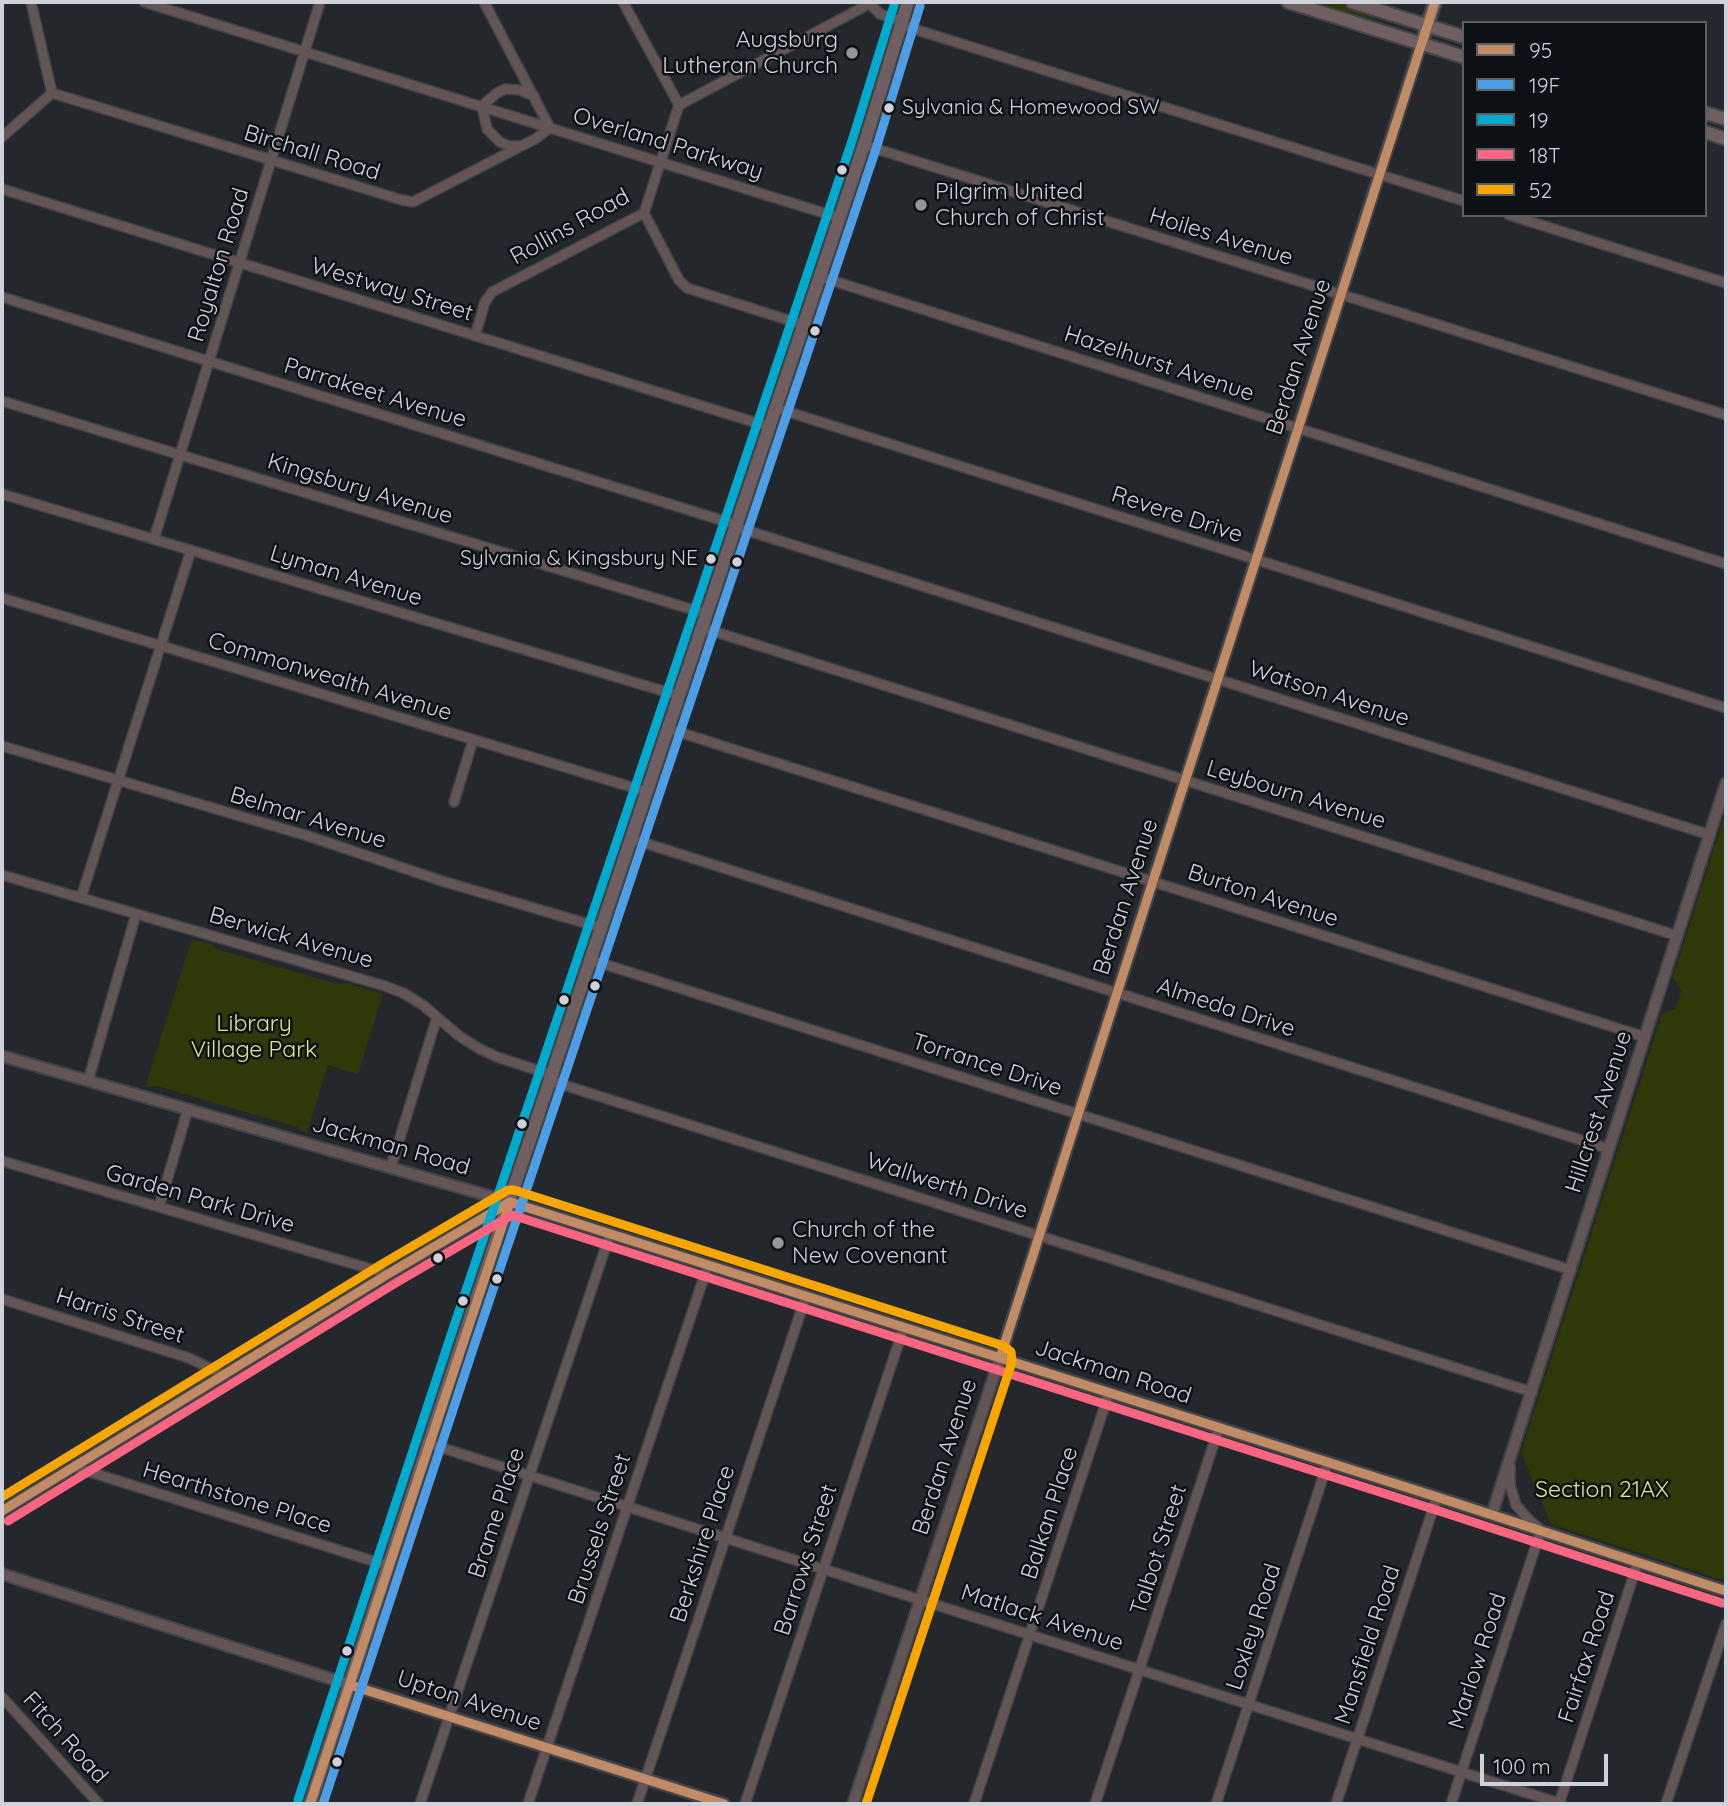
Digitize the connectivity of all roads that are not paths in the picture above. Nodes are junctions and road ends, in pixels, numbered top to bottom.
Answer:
1 (31, 2) edge
2 (144, 2) edge
3 (320, 2) edge
4 (484, 2) edge
5 (623, 2) edge
6 (908, 2) edge
7 (1288, 2) edge
8 (1352, 2) edge
9 (1435, 2) edge
10 (869, 3) edge
11 (1386, 12) junction
12 (902, 23) junction
13 (1427, 25) junction
14 (1380, 31) junction
15 (1462, 36) edge
16 (1421, 44) junction
17 (305, 51) junction
18 (1462, 56) edge
19 (52, 93) junction
20 (534, 96) junction
21 (679, 105) junction
22 (484, 107) junction
23 (1707, 114) edge
24 (1726, 119) edge
25 (550, 128) junction
26 (1707, 133) edge
27 (2, 137) edge
28 (1726, 139) edge
29 (864, 145) junction
30 (520, 146) junction
31 (271, 160) junction
32 (660, 162) junction
33 (1379, 175) junction
34 (2, 189) edge
35 (1462, 200) edge
36 (644, 214) junction
37 (1515, 217) edge
38 (840, 218) junction
39 (239, 263) junction
40 (821, 277) junction
41 (1726, 283) edge
42 (1341, 294) junction
43 (2, 298) edge
44 (804, 325) junction
45 (475, 336) junction
46 (209, 362) junction
47 (2, 401) edge
48 (776, 408) junction
49 (1726, 415) edge
50 (770, 427) junction
51 (1298, 428) junction
52 (180, 455) junction
53 (2, 494) edge
54 (737, 526) junction
55 (154, 539) junction
56 (191, 550) junction
57 (1256, 560) junction
58 (1726, 564) edge
59 (2, 598) edge
60 (708, 614) junction
61 (703, 628) junction
62 (161, 645) junction
63 (1218, 679) junction
64 (680, 696) junction
65 (1726, 708) edge
66 (669, 729) junction
67 (473, 740) junction
68 (2, 746) edge
69 (1185, 780) junction
70 (118, 781) junction
71 (1726, 783) edge
72 (648, 792) junction
73 (454, 802) dead end
74 (1710, 835) junction
75 (632, 839) junction
76 (2, 875) edge
77 (1153, 882) junction
78 (81, 898) junction
79 (136, 914) junction
80 (602, 928) junction
81 (1678, 936) junction
82 (591, 960) junction
83 (1117, 993) junction
84 (437, 1017) junction
85 (1645, 1037) junction
86 (2, 1056) edge
87 (552, 1078) junction
88 (88, 1081) junction
89 (188, 1109) junction
90 (1078, 1114) junction
91 (1609, 1149) junction
92 (2, 1161) edge
93 (391, 1167) junction
94 (510, 1202) junction
95 (159, 1207) junction
96 (610, 1234) junction
97 (1039, 1236) junction
98 (708, 1265) junction
99 (1571, 1270) junction
100 (388, 1274) junction
101 (806, 1296) junction
102 (2, 1299) edge
103 (904, 1327) junction
104 (1000, 1358) junction
105 (224, 1375) junction
106 (1532, 1392) junction
107 (1110, 1393) junction
108 (1219, 1428) junction
109 (430, 1444) junction
110 (1512, 1454) junction
111 (1328, 1462) junction
112 (74, 1467) junction
113 (530, 1475) junction
114 (1437, 1497) junction
115 (628, 1506) junction
116 (2, 1511) edge
117 (1492, 1514) junction
118 (1541, 1530) junction
119 (726, 1538) junction
120 (1639, 1562) junction
121 (389, 1566) junction
122 (824, 1569) junction
123 (2, 1574) edge
124 (1726, 1591) edge
125 (920, 1600) junction
126 (1726, 1625) edge
127 (1030, 1635) junction
128 (1140, 1670) junction
129 (349, 1685) junction
130 (2, 1697) edge
131 (1249, 1704) junction
132 (449, 1716) junction
133 (1358, 1739) junction
134 (547, 1748) junction
135 (1462, 1772) junction
136 (645, 1779) junction
137 (99, 1804) edge
138 (310, 1804) edge
139 (420, 1804) edge
140 (528, 1804) edge
141 (637, 1804) edge
142 (724, 1804) edge
143 (745, 1804) edge
144 (853, 1804) edge
145 (974, 1804) edge
146 (1095, 1804) edge
147 (1216, 1804) edge
148 (1336, 1804) edge
149 (1451, 1804) edge
150 (1560, 1804) edge
151 (1666, 1804) edge

1 - 19 street
2 - 17 street, Overland Parkway
3 - 17 street, Royalton Road
4 - 20 street
5 - 21 street
6 - 12 main road
7 - 14 main road
8 - 11 main road
9 - 13 main road, Berdan Avenue
10 - 12 street
10 - 21 street
11 - 13 main road
11 - 14 main road
12 - 29 main road
12 - 33 street
13 - 15 main road
13 - 16 main road, Berdan Avenue
14 - 16 main road
16 - 18 main road
16 - 33 street, Berdan Avenue
17 - 22 street, Overland Parkway
17 - 31 street, Royalton Road
19 - 27 street
19 - 31 street, Birchall Road
20 - 22 street
20 - 25 street
21 - 32 street, Rollins Road
22 - 25 street, Overland Parkway
22 - 30 street
23 - 24 main road
25 - 30 street, Birchall Road
25 - 32 street, Overland Parkway
26 - 28 main road
29 - 38 main road
29 - 42 street, Hoiles Avenue
30 - 31 street, Birchall Road
31 - 39 street, Royalton Road
32 - 36 street, Rollins Road
32 - 38 street, Overland Parkway
33 - 35 street
33 - 42 street, Berdan Avenue
34 - 39 street, Westway Street
36 - 44 street
36 - 45 street, Rollins Road
37 - 41 street
38 - 40 main road
39 - 45 street, Westway Street
39 - 46 street, Royalton Road
40 - 44 main road
40 - 51 street, Hazelhurst Avenue
42 - 49 street, Hoiles Avenue
42 - 51 street, Berdan Avenue
43 - 46 street, Parrakeet Avenue
44 - 48 main road
45 - 50 street, Westway Street
46 - 52 street, Royalton Road
46 - 54 street, Parrakeet Avenue
47 - 52 street, Kingsbury Avenue
48 - 50 main road
48 - 57 street, Revere Drive
50 - 54 main road
51 - 57 street, Berdan Avenue
51 - 58 street, Hazelhurst Avenue
52 - 55 street, Royalton Road
52 - 60 street, Kingsbury Avenue
53 - 55 street, Lyman Avenue
54 - 60 main road
54 - 63 street, Watson Avenue
55 - 56 street, Lyman Avenue
56 - 62 street
56 - 64 street, Lyman Avenue
57 - 63 street, Berdan Avenue
57 - 65 street, Revere Drive
59 - 62 street, Commonwealth Avenue
60 - 61 main road
61 - 64 main road
61 - 69 street, Leybourn Avenue
62 - 67 street, Commonwealth Avenue
62 - 70 street
63 - 69 street, Berdan Avenue
63 - 74 street, Watson Avenue
64 - 66 main road
66 - 72 main road
66 - 77 street, Burton Avenue
67 - 72 street, Commonwealth Avenue
67 - 73 street
68 - 70 street, Belmar Avenue
69 - 77 street, Berdan Avenue
69 - 81 street, Leybourn Avenue
70 - 78 street
70 - 80 street, Belmar Avenue
71 - 74 street, Hillcrest Avenue
72 - 75 main road
74 - 81 street, Hillcrest Avenue
75 - 80 main road
75 - 83 street, Almeda Drive
76 - 78 street, Berwick Avenue
77 - 83 street, Berdan Avenue
77 - 85 street, Burton Avenue
78 - 79 street, Berwick Avenue
79 - 84 street, Berwick Avenue
79 - 88 street
80 - 82 main road
81 - 85 street, Hillcrest Avenue
82 - 87 main road
82 - 90 street, Torrance Drive
83 - 90 street, Berdan Avenue
83 - 91 street, Almeda Drive
84 - 87 street, Berwick Avenue
84 - 93 street
85 - 91 street, Hillcrest Avenue
86 - 88 street, Jackman Road
87 - 94 main road
87 - 97 street, Wallwerth Drive
88 - 89 street, Jackman Road
89 - 93 street, Jackman Road
89 - 95 street
90 - 97 street, Berdan Avenue
90 - 99 street, Torrance Drive
91 - 99 street, Hillcrest Avenue
92 - 95 street, Garden Park Drive
93 - 94 street, Jackman Road
94 - 96 street, Jackman Road
94 - 100 street
94 - 109 main road
95 - 100 street, Garden Park Drive
96 - 98 street, Jackman Road
96 - 113 street, Brame Place
97 - 104 street, Berdan Avenue
97 - 106 street, Wallwerth Drive
98 - 101 street, Jackman Road
98 - 115 street, Brussels Street
99 - 106 street, Hillcrest Avenue
100 - 105 street
101 - 103 street, Jackman Road
101 - 119 street, Berkshire Place
102 - 105 street, Harris Street
103 - 104 street, Jackman Road
103 - 122 street, Barrows Street
104 - 107 street, Jackman Road
104 - 125 street, Berdan Avenue
105 - 112 street
106 - 110 street, Hillcrest Avenue
107 - 108 street, Jackman Road
107 - 127 street, Balkan Place
108 - 111 street, Jackman Road
108 - 128 street, Talbot Street
109 - 113 street, Matlack Avenue
109 - 121 main road
110 - 117 street, Hillcrest Avenue
110 - 118 street, Hillcrest Avenue
111 - 114 street, Jackman Road
111 - 131 street, Loxley Road
112 - 116 street
112 - 121 street, Hearthstone Place
113 - 115 street, Matlack Avenue
113 - 132 street, Brame Place
114 - 117 street, Jackman Road
114 - 133 street, Mansfield Road
115 - 119 street, Matlack Avenue
115 - 134 street, Brussels Street
117 - 118 street, Jackman Road
118 - 120 street, Jackman Road
118 - 135 street, Marlow Road
119 - 122 street, Matlack Avenue
119 - 136 street, Berkshire Place
120 - 124 street, Jackman Road
120 - 150 street, Fairfax Road
121 - 129 main road
122 - 125 street, Matlack Avenue
122 - 143 street, Barrows Street
123 - 129 street, Upton Avenue
125 - 127 street, Matlack Avenue
125 - 144 street, Berdan Avenue
126 - 151 street
127 - 128 street, Matlack Avenue
127 - 145 street, Balkan Place
128 - 131 street, Matlack Avenue
128 - 146 street, Talbot Street
129 - 132 street, Upton Avenue
129 - 138 main road
130 - 137 street, Fitch Road
131 - 133 street, Matlack Avenue
131 - 147 street, Loxley Road
132 - 134 street, Upton Avenue
132 - 139 street, Brame Place
133 - 135 street, Matlack Avenue
133 - 148 street, Mansfield Road
134 - 136 street, Upton Avenue
134 - 140 street, Brussels Street
135 - 149 street, Marlow Road
135 - 150 street, Matlack Avenue
136 - 141 street, Berkshire Place
136 - 142 street, Upton Avenue

